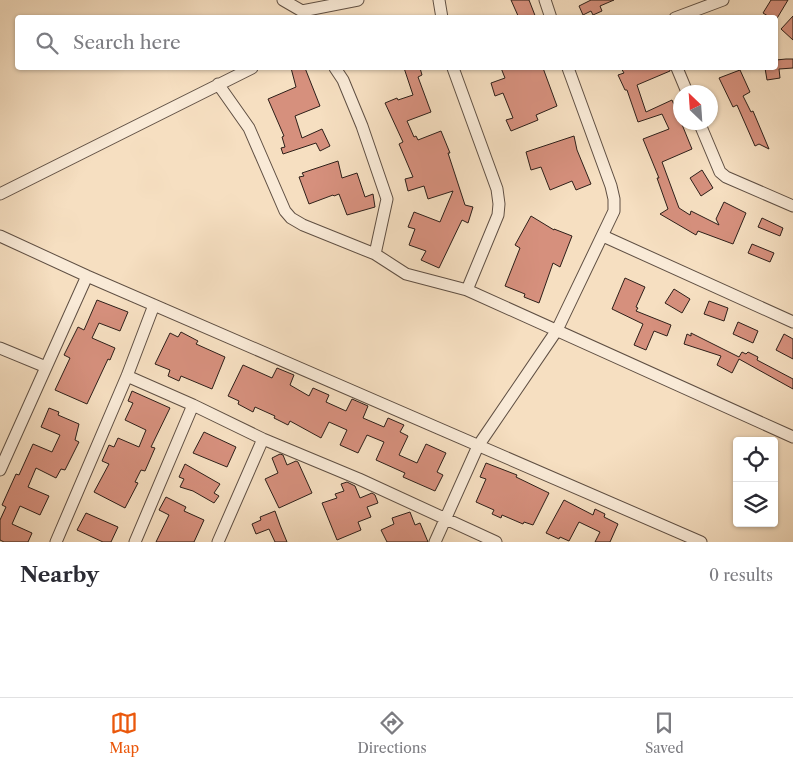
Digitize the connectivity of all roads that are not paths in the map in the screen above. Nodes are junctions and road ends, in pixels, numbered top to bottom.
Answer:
1 (283, 0) edge
2 (358, 0) edge
3 (439, 0) edge
4 (545, 0) edge
5 (723, 0) edge
6 (304, 14) edge
7 (442, 15) edge
8 (550, 15) edge
9 (683, 15) edge
10 (248, 70) edge
11 (336, 70) edge
12 (454, 70) edge
13 (569, 70) edge
14 (678, 70) edge
15 (218, 84) junction
16 (684, 85) edge
17 (702, 130) edge
18 (0, 194) edge
19 (793, 206) edge
20 (0, 236) edge
21 (603, 236) junction
22 (375, 254) junction
23 (87, 276) junction
24 (467, 290) junction
25 (154, 305) junction
26 (793, 322) edge
27 (556, 330) junction
28 (0, 348) edge
29 (46, 367) junction
30 (127, 376) junction
31 (193, 405) junction
32 (793, 437) edge
33 (263, 439) junction
34 (478, 446) junction
35 (0, 470) edge
36 (444, 518) junction
37 (56, 542) edge
38 (135, 542) edge
39 (218, 542) edge
40 (435, 542) edge
41 (496, 542) edge
42 (701, 542) edge

1 - 6 street
2 - 6 street
3 - 7 street
4 - 8 street
5 - 9 street
10 - 15 street
11 - 22 street
12 - 24 street
13 - 21 street
14 - 16 street
15 - 18 street
15 - 22 street
17 - 19 street
20 - 23 street
21 - 26 street
21 - 27 street
22 - 24 street
23 - 25 street
23 - 29 street
24 - 27 street
25 - 30 street
25 - 34 street
27 - 32 street
27 - 34 street
28 - 29 street
29 - 35 street
30 - 31 street
30 - 37 street
31 - 33 street
31 - 38 street
33 - 36 street
33 - 39 street
34 - 36 street
34 - 42 street
36 - 40 street
36 - 41 street

